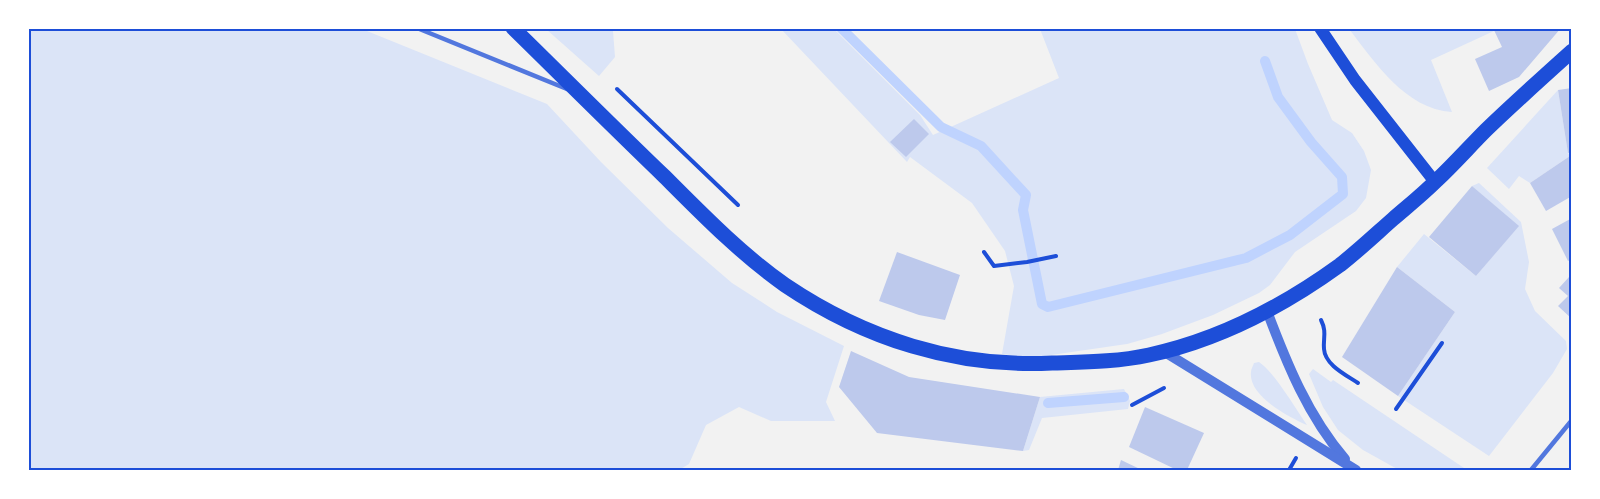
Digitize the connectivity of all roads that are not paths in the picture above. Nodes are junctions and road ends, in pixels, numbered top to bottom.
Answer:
1 (417, 28) edge
2 (513, 28) edge
3 (1320, 28) edge
4 (1572, 51) edge
5 (581, 95) junction
6 (1435, 182) junction
7 (1267, 311) junction
8 (1163, 351) junction
9 (1572, 420) edge
10 (1355, 470) edge
11 (1531, 471) edge

1 - 5 lane
2 - 5 main road
3 - 6 main road
4 - 6 main road
5 - 8 main road
6 - 7 main road
7 - 8 main road
7 - 10 street
8 - 10 street
9 - 11 lane

